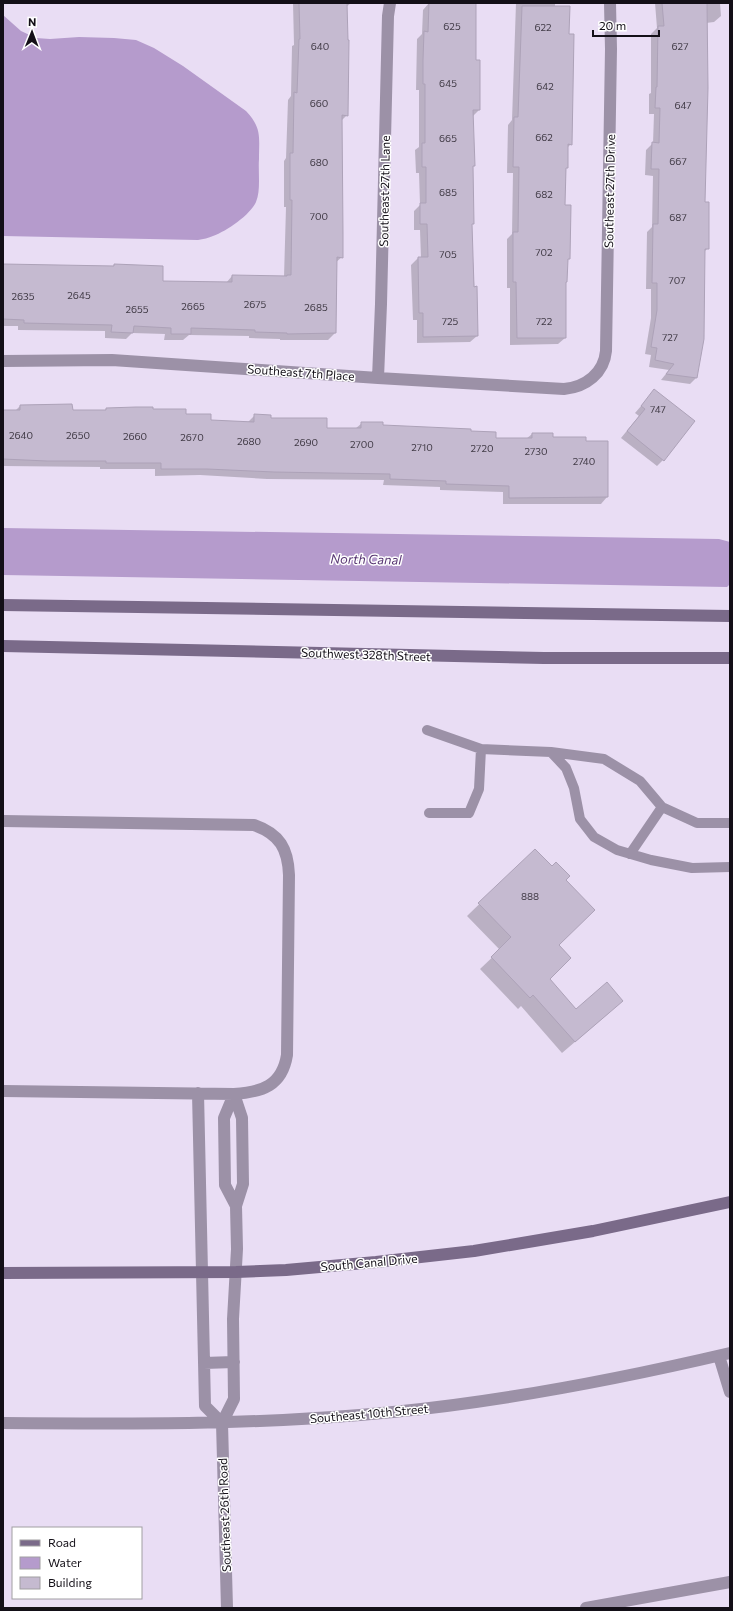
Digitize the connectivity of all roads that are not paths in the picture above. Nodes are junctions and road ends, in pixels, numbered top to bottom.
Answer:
1 (390, 3) edge
2 (610, 3) edge
3 (3, 361) edge
4 (595, 375) joint
5 (378, 378) junction
6 (3, 605) edge
7 (730, 616) edge
8 (3, 646) edge
9 (730, 658) edge
10 (427, 730) dead end
11 (481, 749) junction
12 (551, 752) junction
13 (662, 807) junction
14 (429, 813) dead end
15 (3, 820) edge
16 (730, 823) edge
17 (630, 854) junction
18 (730, 867) edge
19 (3, 1091) edge
20 (198, 1094) junction
21 (234, 1094) junction
22 (730, 1202) edge
23 (236, 1206) junction
24 (202, 1272) junction
25 (236, 1272) junction
26 (3, 1273) edge
27 (724, 1355) edge
28 (234, 1362) junction
29 (204, 1363) junction
30 (730, 1392) edge
31 (3, 1423) edge
32 (222, 1423) junction
33 (730, 1582) edge
34 (617, 1605) edge
35 (227, 1608) edge
36 (586, 1608) edge

1 - 5 street, Southeast 27th Lane
2 - 4 street, Southeast 27th Drive
3 - 5 street, Southeast 7th Place
4 - 5 street, Southeast 7th Place
6 - 7 street
8 - 9 street, Southwest 328th Street
10 - 11 lane
11 - 12 lane
11 - 14 lane
12 - 13 lane
12 - 17 lane
13 - 16 lane
13 - 17 lane
15 - 21 street
17 - 18 lane
19 - 20 street
20 - 21 street
20 - 24 street
21 - 23 street
21 - 23 street
22 - 25 street, South Canal Drive
23 - 25 street, Southeast 26th Road
24 - 25 street, South Canal Drive
24 - 26 street, South Canal Drive
24 - 29 street
25 - 28 street, Southeast 26th Road
27 - 30 street
27 - 32 street, Southeast 10th Street
28 - 29 street
28 - 32 street, Southeast 26th Road
29 - 32 street
31 - 32 street, Southeast 10th Street
32 - 35 street, Southeast 26th Road
33 - 34 street
34 - 36 street

